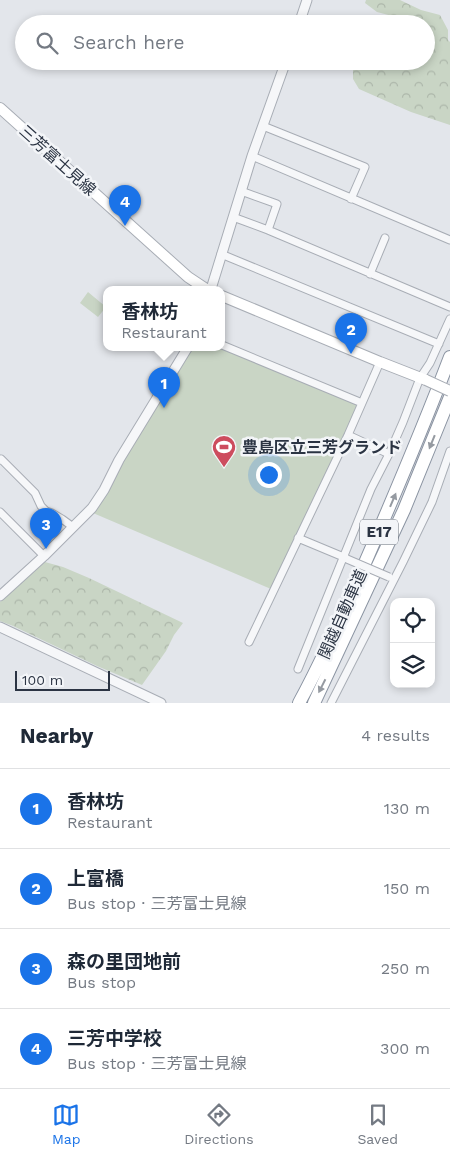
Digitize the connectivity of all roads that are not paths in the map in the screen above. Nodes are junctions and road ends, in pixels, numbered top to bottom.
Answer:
1 (307, 0) edge
2 (302, 15) edge
3 (283, 70) edge
4 (0, 108) edge
5 (263, 126) junction
6 (252, 156) junction
7 (241, 191) junction
8 (351, 199) junction
9 (233, 217) junction
10 (268, 230) junction
11 (385, 238) dead end
12 (450, 240) edge
13 (221, 254) junction
14 (370, 274) junction
15 (202, 286) edge
16 (212, 286) edge
17 (225, 297) edge
18 (450, 307) edge
19 (450, 319) edge
20 (439, 344) junction
21 (225, 346) edge
22 (186, 351) edge
23 (450, 358) edge
24 (380, 362) junction
25 (423, 379) junction
26 (450, 391) edge
27 (450, 397) edge
28 (362, 403) junction
29 (348, 436) junction
30 (450, 451) edge
31 (389, 454) junction
32 (0, 460) edge
33 (0, 512) edge
34 (73, 528) junction
35 (298, 538) junction
36 (44, 556) junction
37 (345, 558) junction
38 (392, 579) junction
39 (0, 596) edge
40 (0, 628) edge
41 (249, 642) dead end
42 (298, 669) dead end
43 (161, 703) edge
44 (300, 703) edge
45 (314, 703) edge
46 (331, 703) edge

1 - 2 street
3 - 5 street
4 - 15 main road, 三芳富士見線
5 - 6 street
5 - 8 street
6 - 7 street
6 - 8 street
7 - 9 street
7 - 10 street
8 - 12 street
9 - 10 street
9 - 13 street
10 - 14 street
11 - 14 street
13 - 16 street
13 - 20 street
14 - 18 street
17 - 24 main road
19 - 20 street
20 - 25 street
21 - 28 street
22 - 34 street
44 -> 23 highway, 関越自動車道 / E17
24 - 25 main road
24 - 28 street
25 - 26 main road, bridge
25 - 31 street
27 -> 45 highway, 関越自動車道 / E17
28 - 29 street
29 - 31 street
29 - 35 street
30 - 38 street
31 - 37 street
32 - 34 street
33 - 36 street
34 - 36 street
35 - 37 street
35 - 41 street
36 - 39 street
37 - 38 street, bridge
37 - 42 street
38 - 46 street
40 - 43 street

